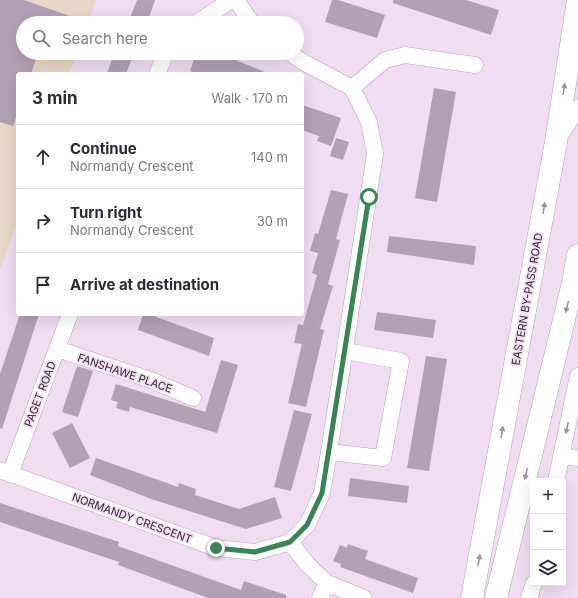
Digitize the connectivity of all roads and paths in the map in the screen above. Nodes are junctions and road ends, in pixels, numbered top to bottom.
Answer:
1 (231, 0) edge
2 (236, 0) edge
3 (578, 0) edge
4 (207, 16) edge
5 (247, 16) edge
6 (163, 60) edge
7 (300, 60) edge
8 (475, 65) dead end
9 (158, 72) edge
10 (352, 88) junction
11 (578, 108) edge
12 (556, 142) junction
13 (578, 255) edge
14 (69, 316) edge
15 (57, 349) junction
16 (345, 351) junction
17 (578, 376) edge
18 (193, 398) dead end
19 (329, 452) junction
20 (561, 456) junction
21 (578, 458) edge
22 (5, 472) edge
23 (557, 478) edge
24 (290, 542) junction
25 (327, 583) junction
26 (533, 586) edge
27 (320, 598) edge
28 (364, 598) edge
29 (472, 598) edge
30 (496, 598) edge
31 (529, 598) edge

1 - 4 street
2 - 5 street
12 -> 3 highway, EASTERN BY-PASS ROAD
6 - 9 street
7 - 10 street
8 - 10 street
10 - 16 street, NORMANDY CRESCENT
11 - 12 street
29 -> 12 highway, EASTERN BY-PASS ROAD
13 -> 30 highway
14 - 15 street, PAGET ROAD
15 - 18 street, FANSHAWE PLACE
15 - 22 street, PAGET ROAD
16 - 19 street, NORMANDY CRESCENT
16 - 19 street
17 -> 20 street
19 - 24 street, NORMANDY CRESCENT
20 - 21 street
20 - 23 street
22 - 24 street, NORMANDY CRESCENT
24 - 25 street
25 - 27 street
25 - 28 street
26 - 31 street

